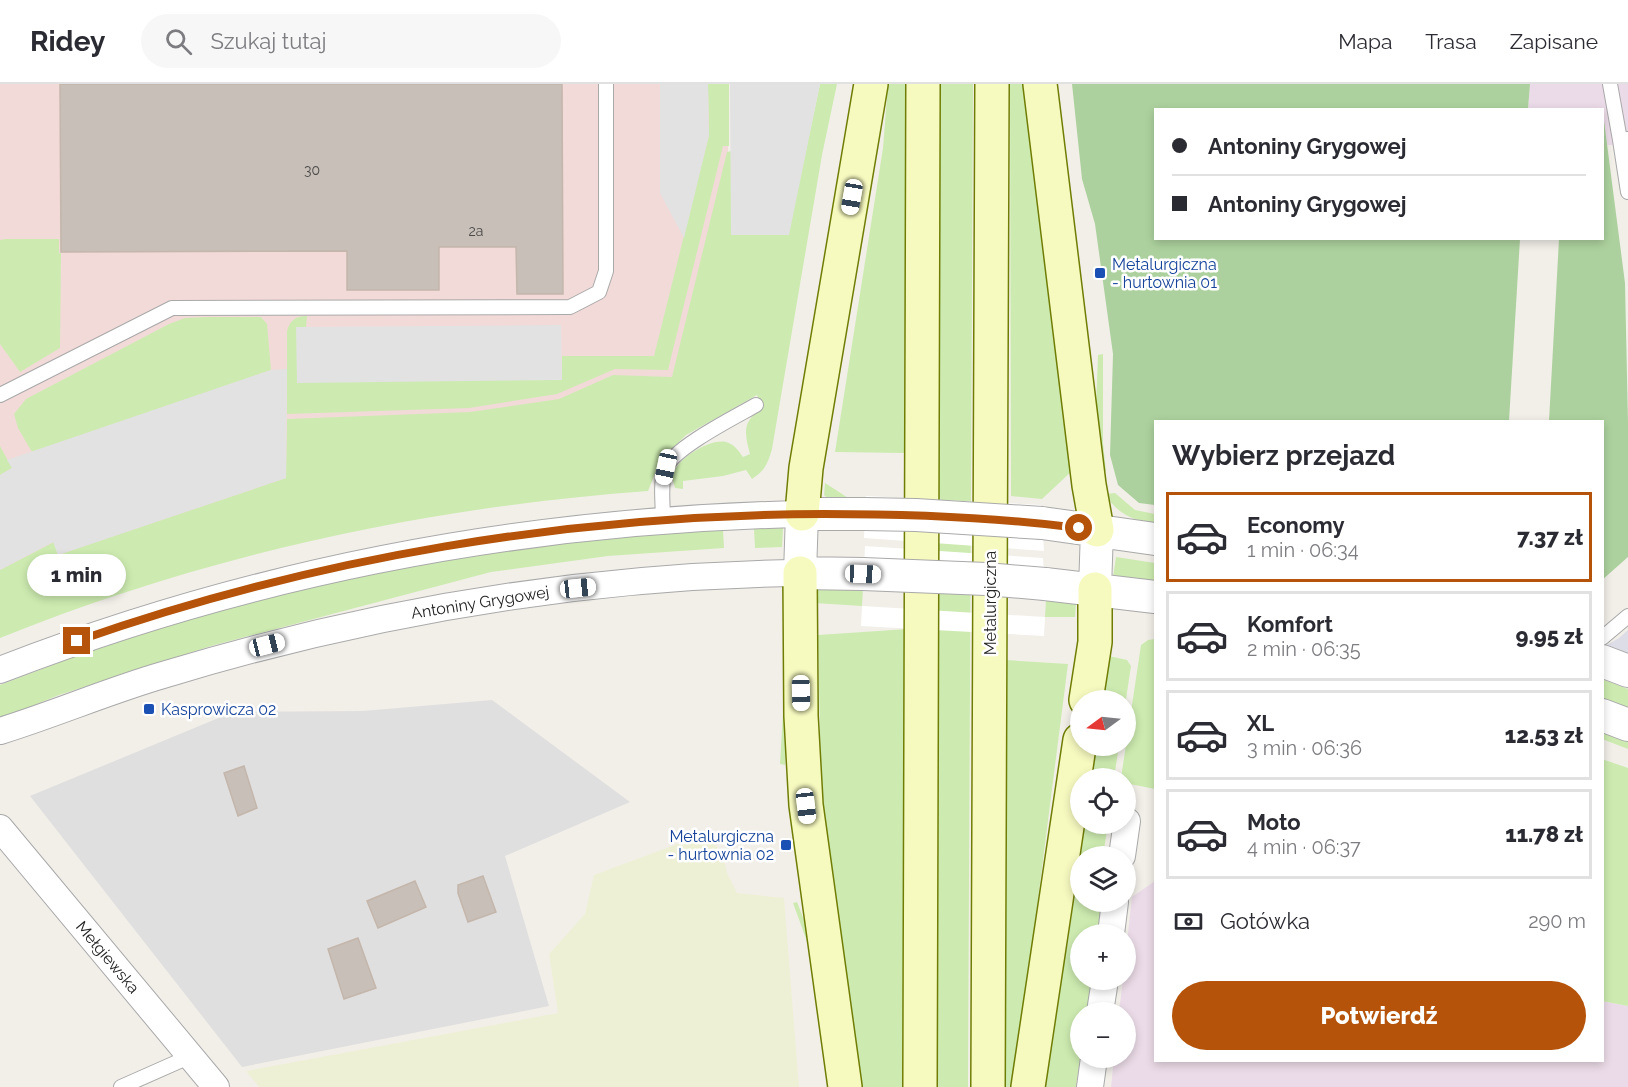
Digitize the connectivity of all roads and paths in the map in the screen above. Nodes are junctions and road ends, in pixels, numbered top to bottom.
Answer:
1 (606, 84) edge
2 (872, 84) edge
3 (923, 84) edge
4 (992, 84) edge
5 (1041, 84) edge
6 (1610, 84) edge
7 (1624, 140) edge
8 (1628, 192) edge
9 (0, 395) edge
10 (756, 405) dead end
11 (802, 514) junction
12 (663, 520) junction
13 (1097, 530) junction
14 (1154, 539) edge
15 (800, 573) junction
16 (1095, 589) junction
17 (1154, 597) edge
18 (1628, 616) edge
19 (1604, 636) edge
20 (1604, 662) edge
21 (0, 670) edge
22 (1628, 671) edge
23 (1088, 690) edge
24 (1604, 716) edge
25 (1628, 725) edge
26 (6, 731) edge
27 (1078, 756) edge
28 (0, 828) edge
29 (191, 1056) junction
30 (1093, 1068) edge
31 (120, 1087) edge
32 (216, 1087) edge
33 (845, 1087) edge
34 (920, 1087) edge
35 (988, 1087) edge
36 (1028, 1087) edge
37 (1090, 1087) edge

1 - 9 lane
2 - 11 main road
3 - 34 main road
4 - 35 main road, Metalurgiczna
5 - 13 main road
6 - 7 lane
7 - 8 lane
10 - 12 lane
11 - 12 street
11 - 13 street, bridge
11 - 15 street
12 - 21 street
13 - 14 street
13 - 16 street
15 - 16 street, Antoniny Grygowej, bridge
15 - 26 street, Antoniny Grygowej
15 - 33 main road
16 - 17 street, Antoniny Grygowej
16 - 23 main road
18 - 19 lane
20 - 22 street
24 - 25 street
27 - 36 main road
28 - 29 street, Mełgiewska
29 - 31 lane
29 - 32 street, Mełgiewska
30 - 37 street

